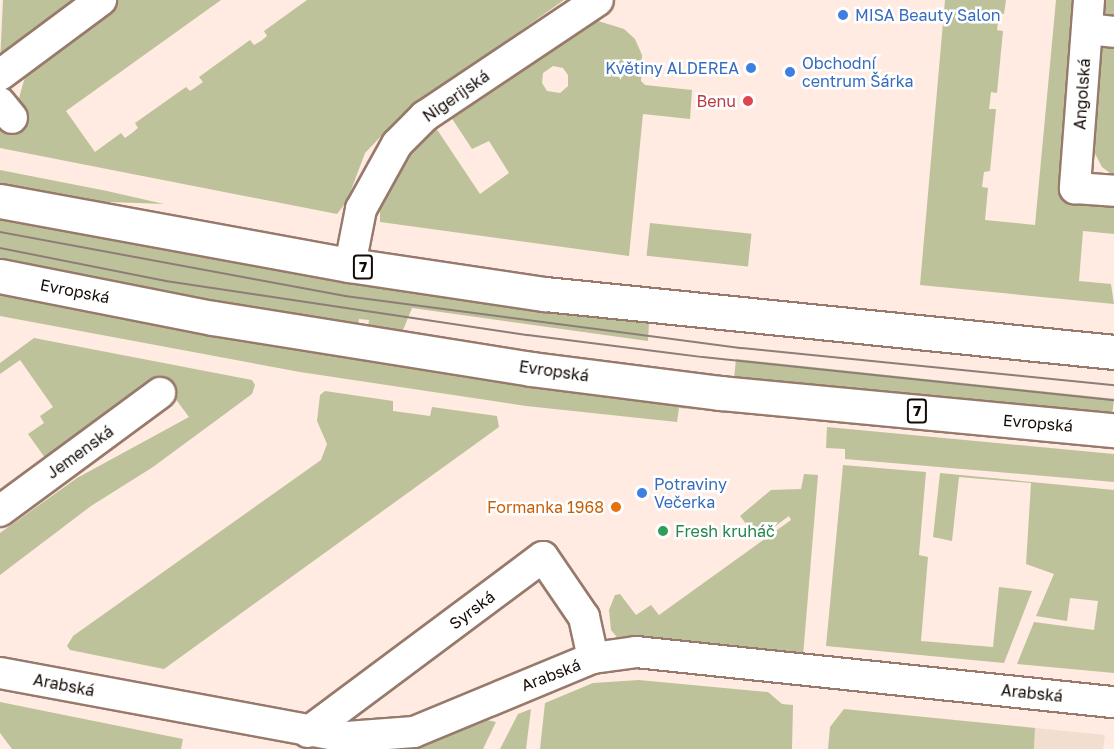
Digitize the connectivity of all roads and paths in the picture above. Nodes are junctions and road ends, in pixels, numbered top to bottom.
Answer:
1 (101, 0) edge
2 (598, 0) edge
3 (1089, 0) edge
4 (1100, 31) edge
5 (0, 75) edge
6 (1114, 191) edge
7 (0, 201) edge
8 (350, 265) junction
9 (0, 276) edge
10 (1114, 352) edge
11 (160, 393) dead end
12 (1114, 430) edge
13 (0, 511) edge
14 (593, 658) junction
15 (0, 673) edge
16 (1114, 702) edge
17 (309, 732) junction

1 - 5 street
2 - 8 street, Nigerijská
3 - 4 street, Angolská
4 - 6 street, Angolská
7 - 8 main road, 7
8 - 10 main road, 7
9 - 12 main road, Evropská / 7
11 - 13 street, Jemenská
14 - 16 street, Arabská
14 - 17 street, Arabská
14 - 17 street, Syrská
15 - 17 street, Arabská

